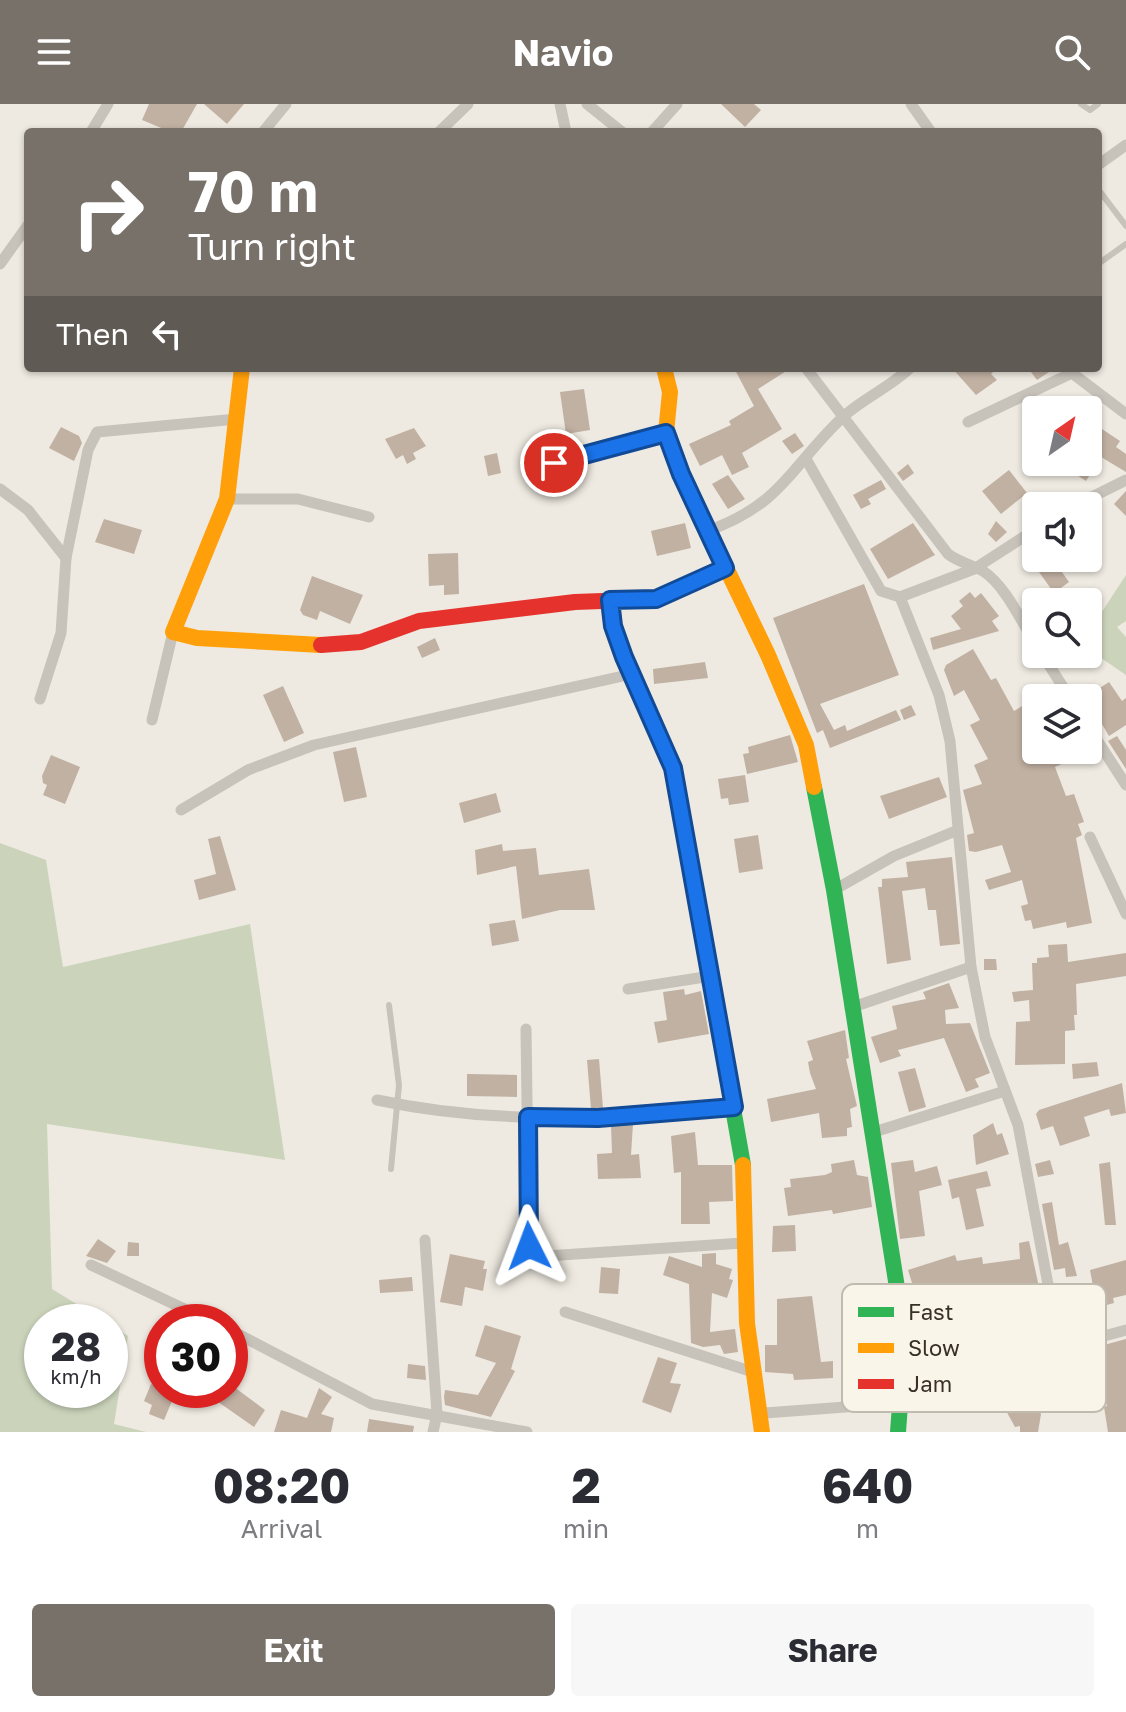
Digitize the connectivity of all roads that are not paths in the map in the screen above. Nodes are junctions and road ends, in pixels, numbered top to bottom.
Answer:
1 (108, 104) edge
2 (286, 104) edge
3 (468, 104) edge
4 (560, 104) edge
5 (587, 104) edge
6 (677, 104) edge
7 (911, 104) edge
8 (1081, 104) edge
9 (1098, 104) edge
10 (93, 128) edge
11 (266, 128) edge
12 (443, 128) edge
13 (565, 128) edge
14 (617, 128) edge
15 (656, 128) edge
16 (928, 128) edge
17 (1126, 145) edge
18 (1102, 162) edge
19 (1102, 194) edge
20 (1126, 226) edge
21 (24, 231) edge
22 (1126, 244) edge
23 (1102, 261) edge
24 (0, 264) edge
25 (242, 372) edge
26 (665, 372) edge
27 (809, 372) edge
28 (905, 372) edge
29 (1126, 414) edge
30 (842, 418) junction
31 (237, 419) junction
32 (968, 422) dead end
33 (666, 433) junction
34 (806, 459) junction
35 (554, 463) dead end
36 (1126, 480) edge
37 (0, 489) edge
38 (1102, 492) edge
39 (227, 499) junction
40 (369, 517) dead end
41 (707, 531) junction
42 (1022, 538) edge
43 (66, 558) junction
44 (725, 568) junction
45 (974, 569) junction
46 (900, 597) junction
47 (610, 600) junction
48 (1022, 623) edge
49 (173, 632) junction
50 (632, 674) junction
51 (40, 699) dead end
52 (152, 720) dead end
53 (1102, 748) edge
54 (1126, 785) edge
55 (181, 810) dead end
56 (958, 830) junction
57 (1090, 837) dead end
58 (834, 890) junction
59 (1126, 914) edge
60 (971, 967) junction
61 (711, 976) junction
62 (628, 989) dead end
63 (389, 1005) dead end
64 (850, 1008) junction
65 (526, 1029) dead end
66 (1005, 1091) junction
67 (377, 1100) dead end
68 (397, 1105) junction
69 (734, 1107) junction
70 (528, 1117) junction
71 (874, 1132) junction
72 (391, 1169) dead end
73 (425, 1240) dead end
74 (743, 1243) junction
75 (91, 1265) dead end
76 (897, 1284) edge
77 (1048, 1284) edge
78 (174, 1304) edge
79 (565, 1312) dead end
80 (1126, 1330) edge
81 (1106, 1335) edge
82 (248, 1339) edge
83 (753, 1372) junction
84 (842, 1407) edge
85 (899, 1412) edge
86 (765, 1413) junction
87 (437, 1414) junction
88 (433, 1432) edge
89 (527, 1432) edge
90 (762, 1432) edge
91 (898, 1432) edge

1 - 10 street
2 - 11 street
3 - 12 street
4 - 13 street
5 - 14 street
6 - 15 street
7 - 16 street
8 - 9 lane
17 - 18 street
19 - 20 lane
21 - 24 street
22 - 23 lane
25 - 31 street
26 - 33 street
27 - 30 street
28 - 30 street
29 - 32 street
30 - 34 street
30 - 45 street
31 - 39 street
31 - 43 street
33 - 35 street
33 - 41 street
34 - 41 street
34 - 46 street
36 - 38 street
37 - 43 street
39 - 40 street
39 - 49 street
41 - 44 street
42 - 45 street
43 - 51 street
44 - 47 street
44 - 58 street
45 - 46 street
45 - 48 street
46 - 56 street
47 - 49 street
47 - 50 street
49 - 52 street
50 - 55 street
50 - 61 street
53 - 54 street
56 - 58 street
56 - 60 street
57 - 59 street
58 - 64 street
60 - 64 street
60 - 66 street
61 - 62 street
61 - 69 street
63 - 68 lane
64 - 71 street
65 - 70 street
66 - 71 street
66 - 77 street
67 - 68 street
68 - 70 street
68 - 72 lane
69 - 70 street
69 - 74 street
70 - 74 street
71 - 76 street
73 - 87 street
74 - 83 street
75 - 78 street
79 - 83 street
80 - 81 street
82 - 87 street
83 - 86 street
84 - 86 street
85 - 91 street
86 - 90 street
87 - 88 street
87 - 89 street

